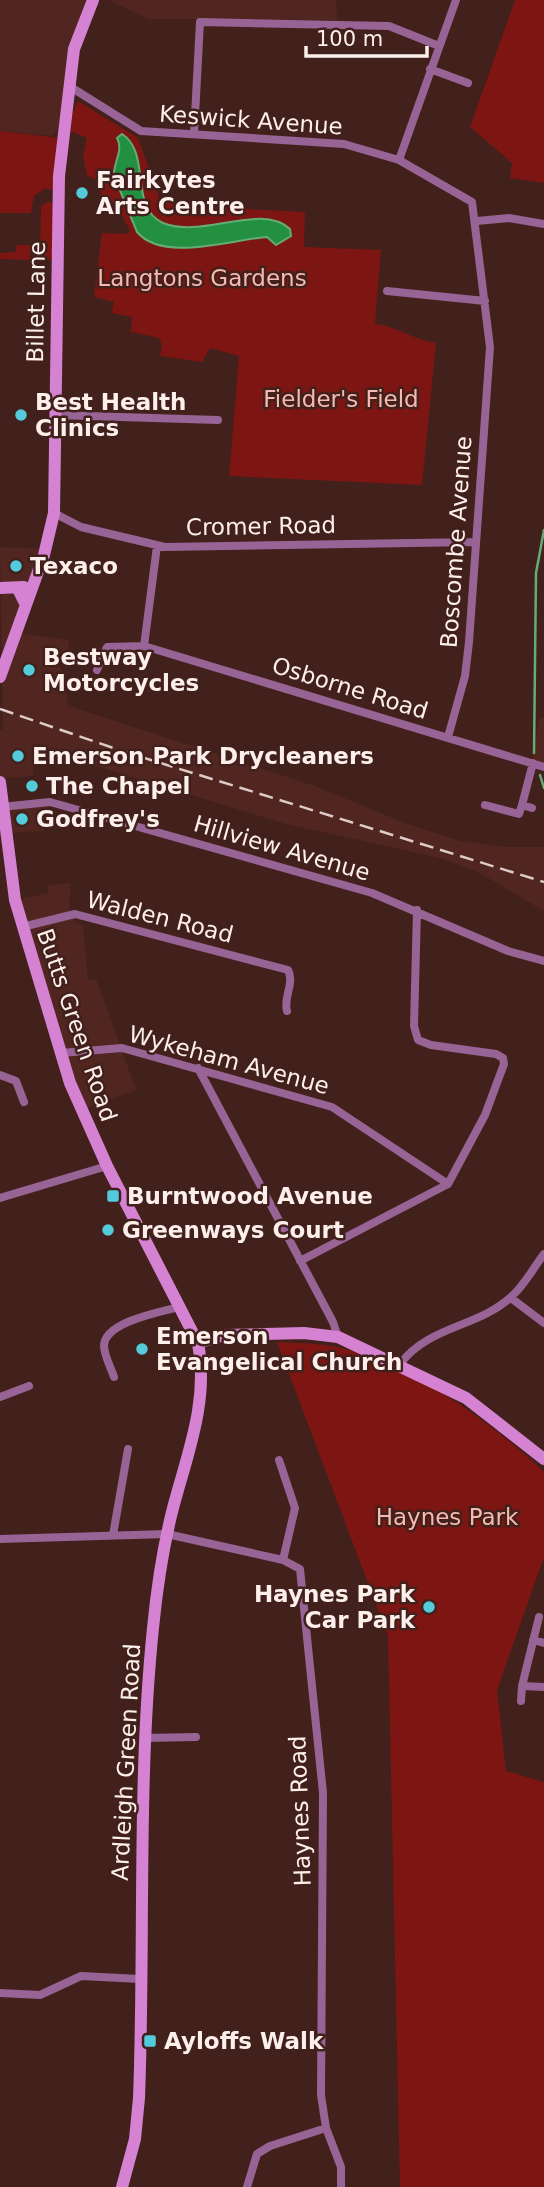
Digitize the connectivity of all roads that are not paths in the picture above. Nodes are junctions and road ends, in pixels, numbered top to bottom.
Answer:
1 (93, 0) edge
2 (456, 0) edge
3 (439, 46) junction
4 (430, 69) junction
5 (468, 83) dead end
6 (69, 86) junction
7 (194, 134) junction
8 (399, 160) junction
9 (477, 220) junction
10 (544, 224) edge
11 (387, 291) dead end
12 (485, 301) junction
13 (55, 415) junction
14 (218, 420) dead end
15 (54, 513) junction
16 (475, 542) junction
17 (157, 546) junction
18 (38, 572) junction
19 (0, 588) edge
20 (18, 589) junction
21 (26, 605) junction
22 (144, 646) junction
23 (6, 649) edge
24 (97, 670) dead end
25 (0, 677) edge
26 (448, 737) junction
27 (533, 763) junction
28 (544, 767) edge
29 (0, 782) edge
30 (485, 804) dead end
31 (522, 805) junction
32 (1, 807) edge
33 (532, 808) dead end
34 (15, 900) junction
35 (0, 904) edge
36 (416, 910) junction
37 (22, 927) junction
38 (544, 961) edge
39 (287, 1012) dead end
40 (61, 1053) junction
41 (198, 1069) junction
42 (0, 1075) edge
43 (24, 1102) dead end
44 (107, 1166) junction
45 (448, 1184) junction
46 (0, 1198) edge
47 (544, 1254) edge
48 (300, 1261) junction
49 (511, 1297) junction
50 (179, 1307) junction
51 (544, 1323) edge
52 (338, 1337) junction
53 (198, 1343) junction
54 (400, 1364) junction
55 (114, 1377) dead end
56 (29, 1386) dead end
57 (0, 1397) edge
58 (128, 1449) dead end
59 (544, 1459) edge
60 (279, 1460) dead end
61 (167, 1534) junction
62 (113, 1535) junction
63 (0, 1539) edge
64 (283, 1560) junction
65 (539, 1616) dead end
66 (533, 1640) junction
67 (544, 1643) edge
68 (522, 1686) junction
69 (544, 1687) edge
70 (522, 1701) dead end
71 (196, 1737) dead end
72 (144, 1738) junction
73 (140, 1979) junction
74 (0, 1993) edge
75 (326, 2128) junction
76 (121, 2187) edge
77 (247, 2187) edge
78 (341, 2187) edge

1 - 6 street, Billet Lane
2 - 3 street
3 - 4 street
3 - 7 street
4 - 5 street
4 - 8 street
6 - 7 street, Keswick Avenue
6 - 13 street, Billet Lane
7 - 8 street, Keswick Avenue
8 - 9 street, Keswick Avenue
9 - 10 street
9 - 12 street, Boscombe Avenue
11 - 12 street
12 - 16 street, Boscombe Avenue
13 - 14 street
13 - 15 street, Billet Lane
15 - 17 street, Cromer Road
15 - 18 street, Billet Lane
16 - 17 street, Cromer Road
16 - 26 street, Boscombe Avenue
17 - 22 street
18 - 20 street
18 - 21 street, Billet Lane
19 - 20 street
20 - 21 street
21 - 23 street, Billet Lane
22 - 24 street, Osborne Road
22 - 26 street, Osborne Road
23 - 25 street, Billet Lane
26 - 27 street, Osborne Road
27 - 28 street, Osborne Road
27 - 31 street
29 - 32 street, Butts Green Road
30 - 31 street
31 - 33 street
32 - 34 street, Butts Green Road
32 - 36 street, Hillview Avenue
34 - 35 street
34 - 37 street, Butts Green Road
36 - 38 street, Hillview Avenue
36 - 45 street
37 - 39 street, Walden Road
37 - 40 street, Butts Green Road
40 - 41 street, Wykeham Avenue
40 - 44 street, Butts Green Road
41 - 45 street, Wykeham Avenue
41 - 48 street
42 - 43 street
44 - 46 street
44 - 50 street, Butts Green Road
45 - 48 street
47 - 49 street
48 - 52 street
49 - 51 street
49 - 54 street
50 - 53 street, Butts Green Road
50 - 55 street
52 - 53 street
52 - 54 street
53 - 61 street, Ardleigh Green Road
54 - 59 street
56 - 57 street
58 - 62 street
60 - 64 street
61 - 62 street
61 - 64 street
61 - 72 street, Ardleigh Green Road
62 - 63 street
64 - 75 street, Haynes Road
65 - 66 street
66 - 67 street
66 - 68 street
68 - 69 street
68 - 70 street
71 - 72 street
72 - 73 street, Ardleigh Green Road
73 - 74 street
73 - 76 street, Ardleigh Green Road
75 - 77 street
75 - 78 street, Haynes Road

